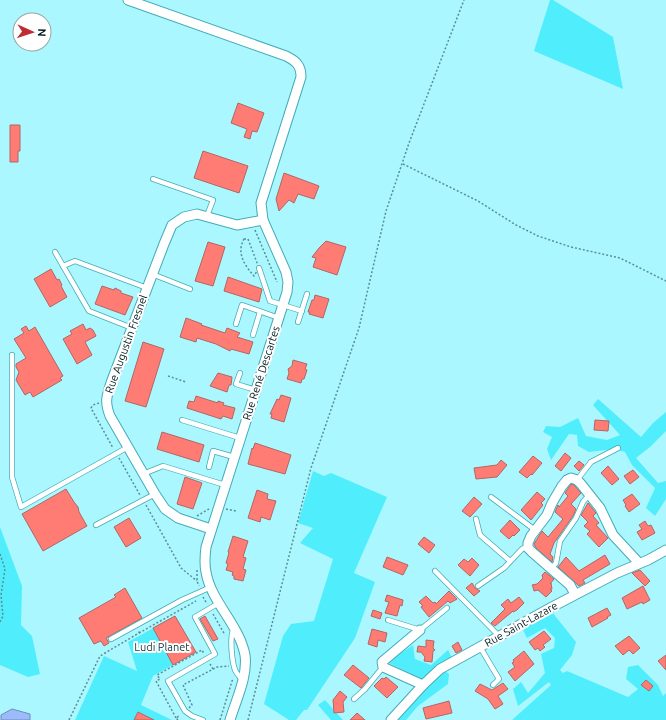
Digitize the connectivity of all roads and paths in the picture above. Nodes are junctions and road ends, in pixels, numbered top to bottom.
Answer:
1 (128, 0) edge
2 (464, 0) edge
3 (402, 164) junction
4 (153, 179) dead end
5 (207, 216) junction
6 (263, 220) junction
7 (252, 222) junction
8 (55, 252) dead end
9 (63, 266) junction
10 (259, 268) junction
11 (152, 274) junction
12 (666, 281) edge
13 (277, 282) dead end
14 (147, 288) junction
15 (190, 289) dead end
16 (307, 294) dead end
17 (283, 305) junction
18 (302, 311) junction
19 (260, 312) junction
20 (278, 318) junction
21 (298, 322) dead end
22 (236, 324) dead end
23 (132, 328) junction
24 (253, 334) dead end
25 (12, 355) dead end
26 (240, 373) dead end
27 (168, 376) dead end
28 (186, 382) dead end
29 (256, 390) junction
30 (106, 400) junction
31 (182, 420) dead end
32 (240, 438) junction
33 (128, 447) junction
34 (618, 448) dead end
35 (116, 453) junction
36 (234, 458) junction
37 (209, 467) dead end
38 (143, 474) junction
39 (577, 480) junction
40 (225, 485) junction
41 (155, 494) junction
42 (589, 495) junction
43 (491, 497) dead end
44 (143, 500) junction
45 (476, 519) dead end
46 (96, 525) dead end
47 (211, 529) junction
48 (535, 530) junction
49 (528, 546) junction
50 (666, 550) edge
51 (0, 554) edge
52 (510, 561) junction
53 (639, 563) junction
54 (551, 569) junction
55 (435, 571) dead end
56 (197, 581) dead end
57 (478, 586) dead end
58 (211, 587) junction
59 (575, 594) junction
60 (197, 601) dead end
61 (220, 603) junction
62 (447, 608) dead end
63 (388, 620) dead end
64 (0, 622) edge
65 (140, 623) junction
66 (420, 630) junction
67 (139, 633) junction
68 (499, 636) junction
69 (111, 639) dead end
70 (480, 646) junction
71 (231, 666) dead end
72 (382, 667) junction
73 (423, 685) junction
74 (493, 685) dead end
75 (354, 699) dead end
76 (185, 711) junction
77 (69, 720) edge
78 (178, 720) edge
79 (203, 720) edge
80 (230, 720) edge
81 (248, 720) edge
82 (391, 720) edge

1 - 6 street
2 - 3 path
3 - 12 path
3 - 81 path
4 - 5 lane
5 - 7 street, Rue Augustin Fresnel
5 - 11 street, Rue Augustin Fresnel
6 - 7 street, Rue Augustin Fresnel
6 - 17 street, Rue René Descartes
7 - 13 path
8 - 9 lane
9 - 14 lane
9 - 23 lane
10 - 10 path
10 - 17 lane
11 - 14 street, Rue Augustin Fresnel
11 - 15 lane
14 - 23 street, Rue Augustin Fresnel
16 - 18 lane
17 - 18 lane
17 - 20 street, Rue René Descartes
18 - 21 lane
19 - 20 lane
19 - 22 lane
19 - 24 lane
20 - 29 street, Rue René Descartes
23 - 30 street, Rue Augustin Fresnel
25 - 35 lane
26 - 29 lane
27 - 28 path
29 - 32 street, Rue René Descartes
30 - 33 street, Rue Augustin Fresnel
30 - 35 path
31 - 32 lane
32 - 36 street, Rue René Descartes
33 - 35 lane
33 - 38 street, Rue Augustin Fresnel
34 - 39 lane
35 - 44 path
36 - 37 lane
36 - 40 street, Rue René Descartes
38 - 40 lane
38 - 41 street, Rue Augustin Fresnel
39 - 42 street
39 - 48 street
40 - 47 street, Rue René Descartes
41 - 44 lane
41 - 47 street, Rue Augustin Fresnel
42 - 53 street
42 - 54 lane
43 - 48 lane
44 - 46 lane
44 - 56 path
45 - 52 lane
47 - 58 street
48 - 49 street
49 - 52 lane
49 - 54 street
50 - 53 street, Rue Saint-Lazare
51 - 64 path
52 - 57 lane
53 - 59 street, Rue Saint-Lazare
54 - 59 street
55 - 68 lane
58 - 61 street
58 - 65 lane
59 - 68 street, Rue Saint-Lazare
60 - 67 path
61 - 76 lane
61 - 80 street
62 - 66 lane
63 - 66 lane
65 - 67 path
65 - 69 lane
66 - 72 street
67 - 77 path
68 - 70 street, Rue Saint-Lazare
70 - 73 street, Rue Saint-Lazare
70 - 74 lane
71 - 76 path
72 - 73 street
72 - 75 lane
73 - 82 street, Rue Saint-Lazare
76 - 78 path
76 - 79 lane

